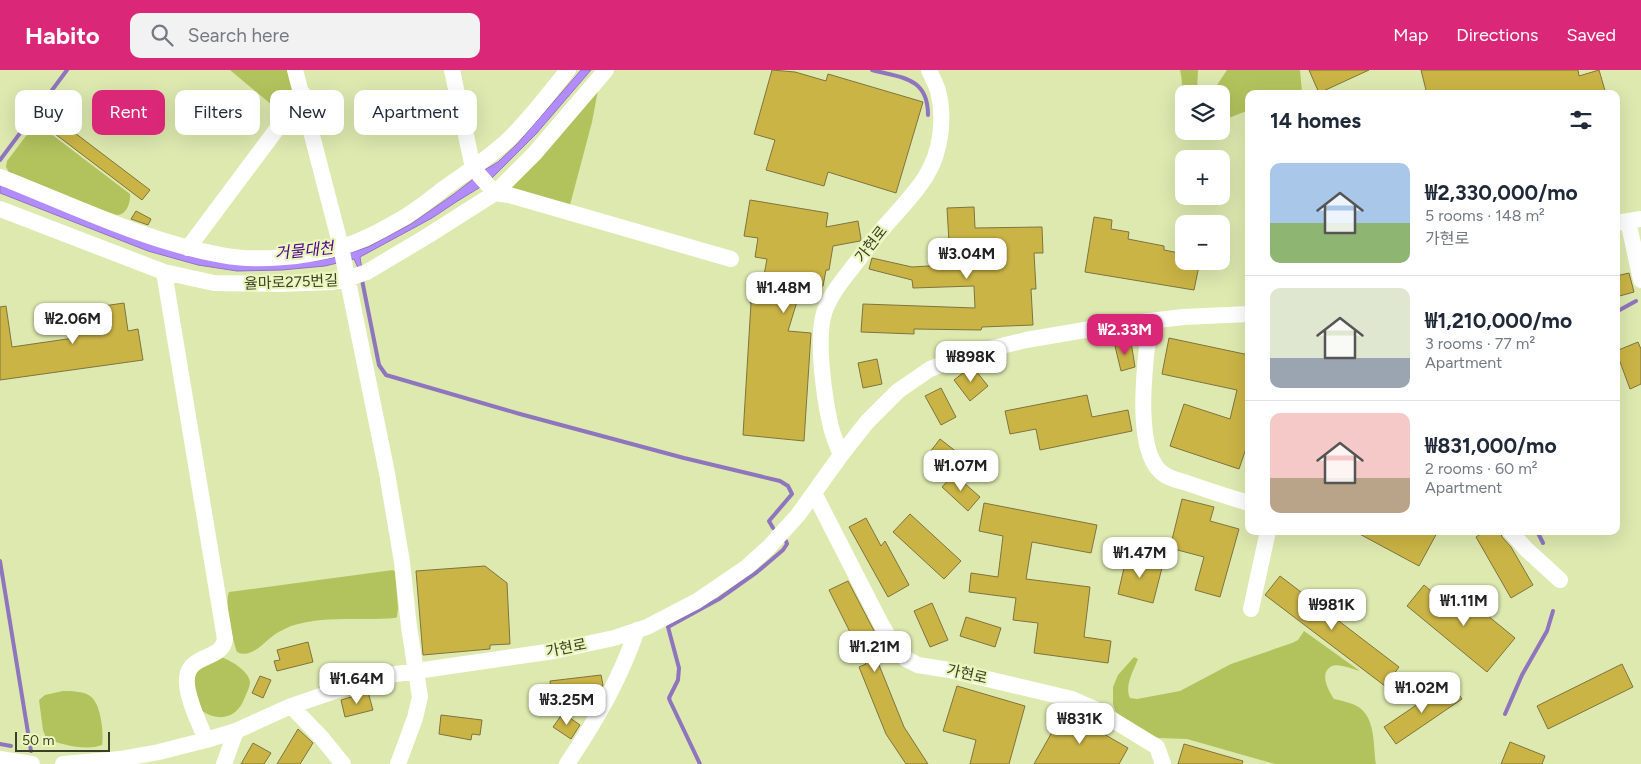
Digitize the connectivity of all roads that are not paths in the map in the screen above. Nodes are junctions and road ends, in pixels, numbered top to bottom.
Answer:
1 (296, 70) edge
2 (452, 70) edge
3 (568, 70) edge
4 (606, 70) edge
5 (929, 70) edge
6 (302, 90) edge
7 (272, 135) edge
8 (313, 135) edge
9 (473, 168) junction
10 (0, 176) edge
11 (495, 193) junction
12 (0, 209) edge
13 (1629, 221) edge
14 (341, 247) junction
15 (188, 248) junction
16 (730, 259) dead end
17 (164, 272) junction
18 (347, 279) junction
19 (1641, 280) edge
20 (1245, 314) edge
21 (1150, 321) junction
22 (841, 455) junction
23 (814, 493) junction
24 (1245, 502) edge
25 (1267, 535) edge
26 (1514, 535) edge
27 (1560, 580) dead end
28 (1251, 609) dead end
29 (637, 630) junction
30 (416, 671) junction
31 (291, 706) junction
32 (236, 731) junction
33 (206, 740) junction
34 (0, 759) edge
35 (573, 761) edge
36 (32, 764) edge
37 (63, 764) edge
38 (224, 764) edge
39 (343, 764) edge
40 (398, 764) edge
41 (1163, 764) edge

1 - 6 street
2 - 9 street
3 - 9 street
4 - 11 street, 율마로275번길
5 - 22 street, 가현로
7 - 15 street
8 - 14 street
9 - 11 street
9 - 14 street
10 - 15 street
11 - 16 street
11 - 18 street, 율마로275번길
12 - 17 street, 율마로275번길
13 - 19 street
14 - 15 street
14 - 18 street
17 - 18 street, 율마로275번길
17 - 33 street
18 - 30 street
20 - 21 street, 가현로
21 - 22 street, 가현로
21 - 24 street
22 - 23 street, 가현로
23 - 29 street, 가현로
23 - 41 street, 가현로
25 - 28 street
26 - 27 street
29 - 30 street, 가현로
29 - 35 street
30 - 31 street, 가현로
30 - 40 street
31 - 32 street, 가현로
31 - 39 street
32 - 33 street, 가현로
32 - 38 street
33 - 37 street, 가현로
34 - 36 street

